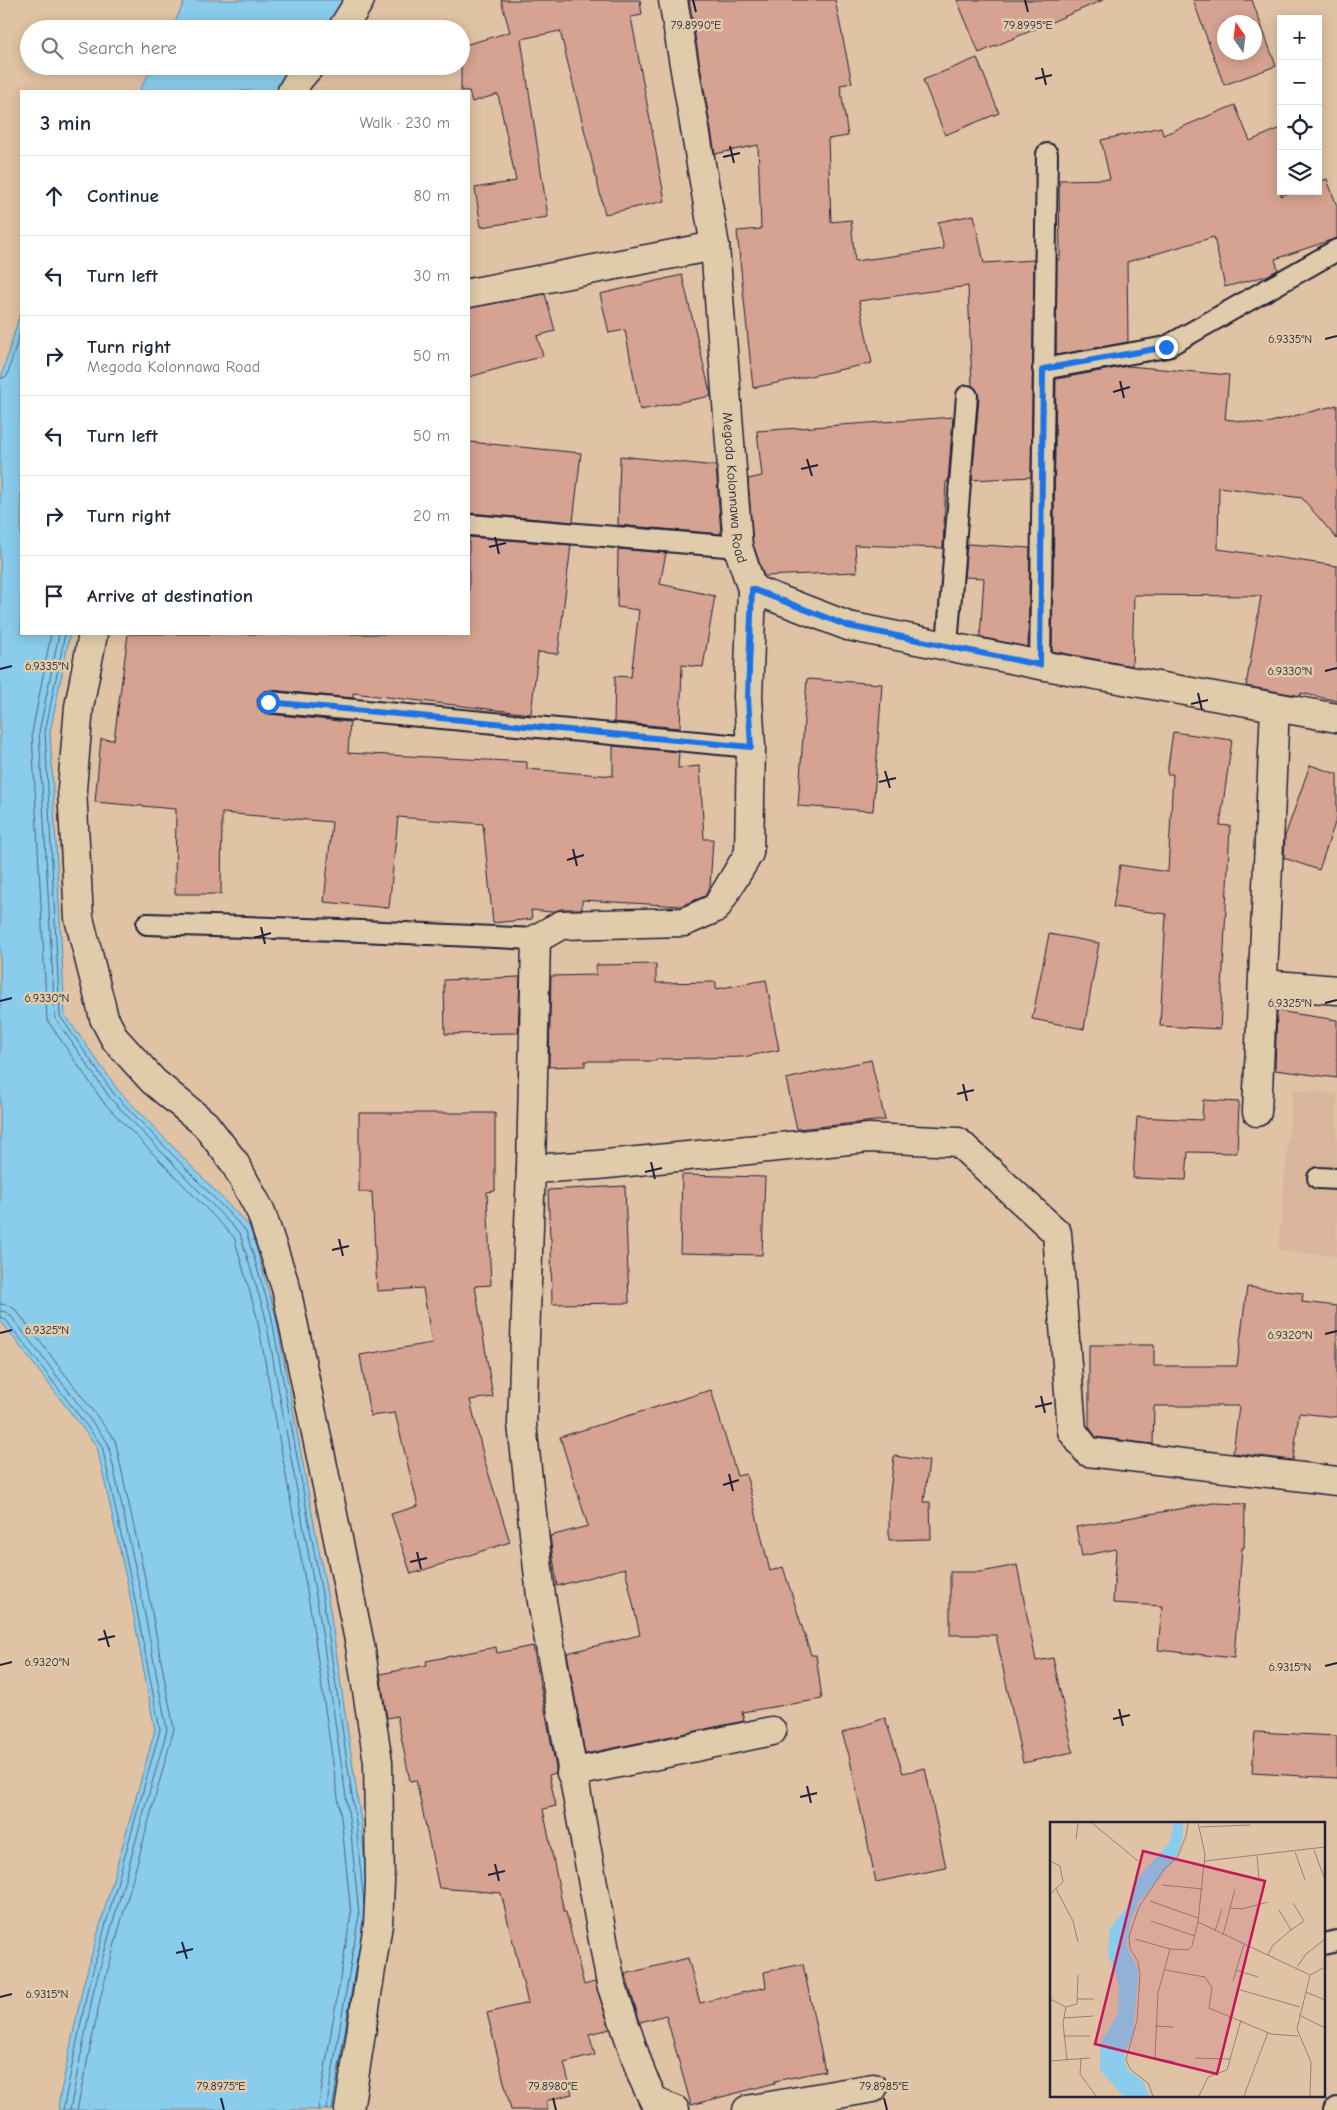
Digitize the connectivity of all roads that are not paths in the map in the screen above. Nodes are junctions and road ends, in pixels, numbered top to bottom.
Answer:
1 (360, 0) edge
2 (673, 0) edge
3 (348, 20) edge
4 (302, 75) edge
5 (293, 90) edge
6 (1047, 154) dead end
7 (715, 246) junction
8 (1337, 250) edge
9 (470, 292) edge
10 (1043, 369) junction
11 (967, 396) dead end
12 (470, 524) edge
13 (738, 548) junction
14 (752, 589) junction
15 (93, 635) edge
16 (948, 645) junction
17 (1040, 665) junction
18 (268, 702) dead end
19 (1275, 707) junction
20 (1337, 718) edge
21 (751, 747) junction
22 (147, 924) dead end
23 (536, 939) junction
24 (1263, 984) junction
25 (1337, 990) edge
26 (1257, 1112) dead end
27 (531, 1168) junction
28 (1337, 1481) edge
29 (772, 1731) dead end
30 (571, 1773) junction
31 (1337, 1941) edge
32 (1324, 1944) edge
33 (873, 2088) dead end
34 (349, 2110) edge
35 (675, 2110) edge
36 (747, 2110) edge

1 - 3 street
2 - 7 street, Megoda Kolonnawa Road
4 - 5 street
6 - 10 lane
7 - 9 street
7 - 13 street, Megoda Kolonnawa Road
8 - 10 lane
10 - 17 lane
11 - 16 lane
12 - 13 lane
13 - 14 street, Megoda Kolonnawa Road
14 - 16 street
14 - 21 street
15 - 34 street
16 - 17 street
17 - 19 street
18 - 21 lane
19 - 20 street
19 - 24 street
21 - 23 street
22 - 23 lane
23 - 27 street
24 - 25 street
24 - 26 street
27 - 28 street
27 - 30 street
29 - 30 street
30 - 35 street
31 - 32 lane
33 - 36 street

